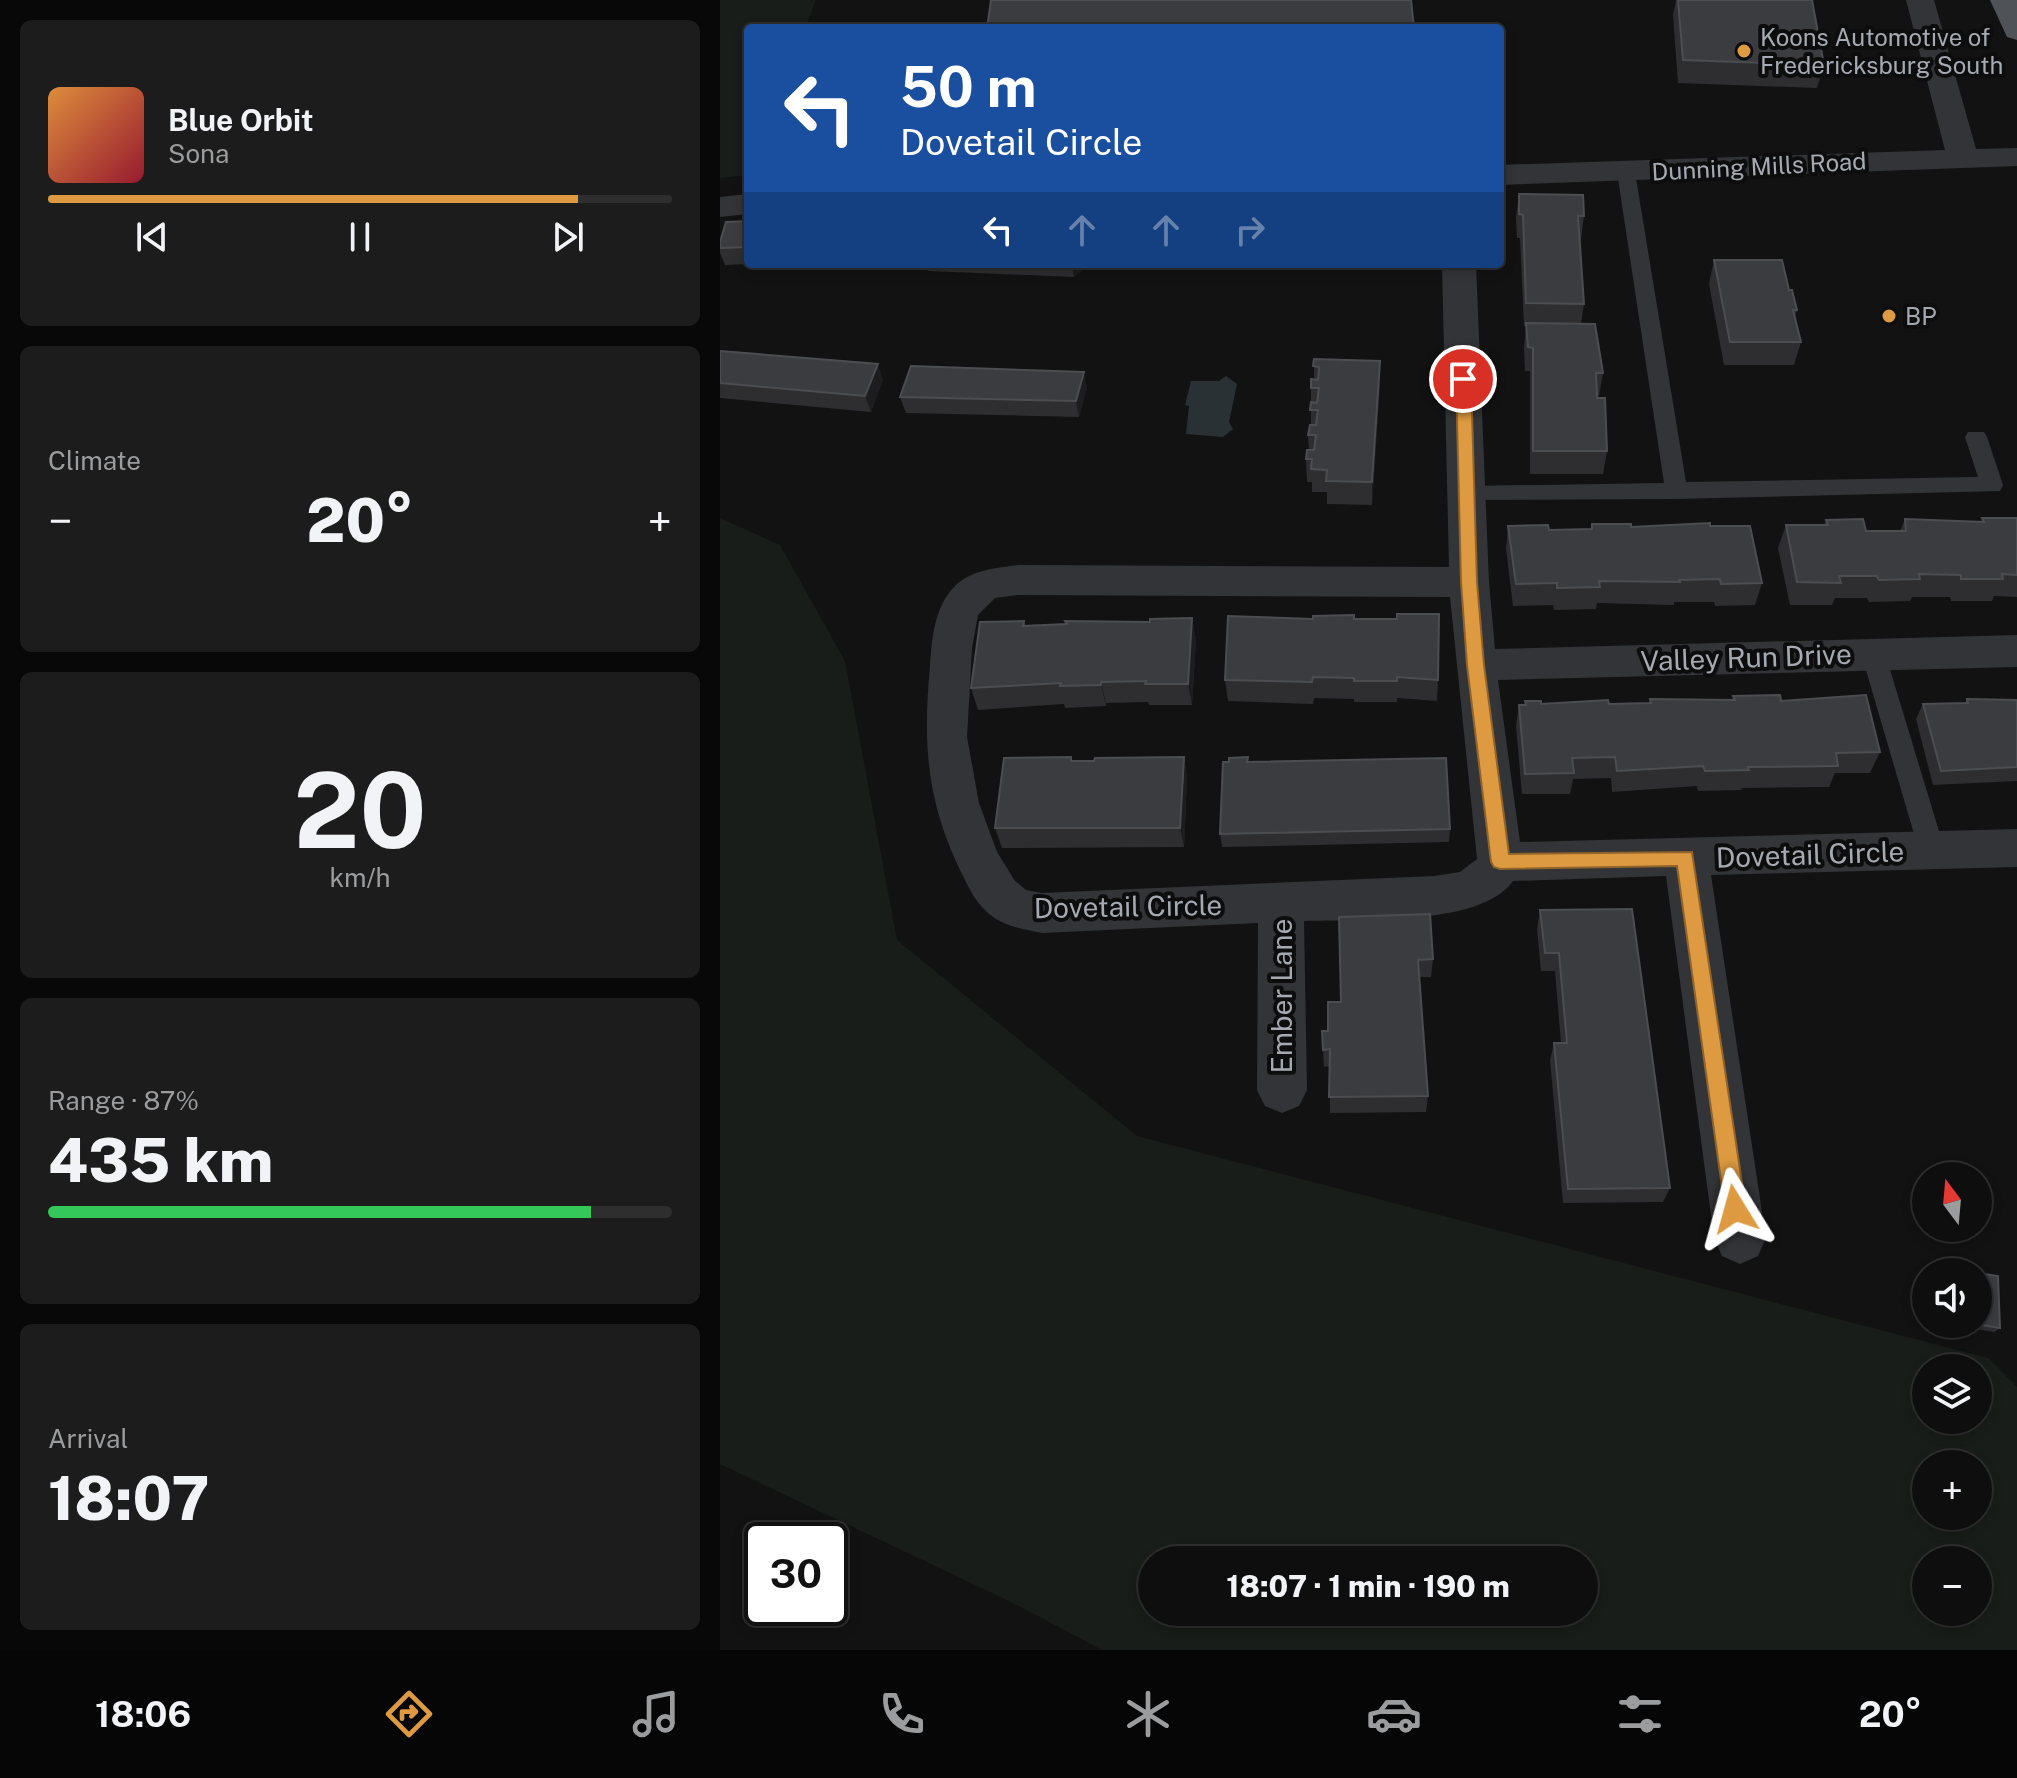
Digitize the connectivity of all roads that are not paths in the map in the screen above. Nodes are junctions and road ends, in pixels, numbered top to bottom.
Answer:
1 (1920, 0) edge
2 (2004, 0) edge
3 (2017, 31) edge
4 (2017, 157) edge
5 (1963, 158) junction
6 (1626, 172) junction
7 (1504, 175) edge
8 (744, 204) edge
9 (720, 207) edge
10 (1459, 268) edge
11 (1976, 437) dead end
12 (1676, 491) junction
13 (1468, 494) junction
14 (1469, 582) junction
15 (2017, 651) edge
16 (1873, 653) junction
17 (1476, 665) junction
18 (2017, 848) edge
19 (1932, 851) junction
20 (1686, 858) junction
21 (1500, 862) junction
22 (1281, 902) junction
23 (1282, 1090) dead end
24 (1740, 1238) dead end

1 - 5 street
2 - 3 main road
4 - 5 street, Dunning Mills Road
5 - 6 street, Dunning Mills Road
6 - 7 street, Dunning Mills Road
6 - 12 lane
8 - 9 street
10 - 13 street
11 - 12 lane
12 - 13 lane
13 - 14 street
14 - 17 street
14 - 22 street, Dovetail Circle
15 - 16 street, Valley Run Drive
16 - 17 street, Valley Run Drive
16 - 19 lane
17 - 21 street
18 - 19 street, Dovetail Circle
19 - 20 street, Dovetail Circle
20 - 21 street, Dovetail Circle
20 - 24 street
21 - 22 street, Dovetail Circle
22 - 23 street, Ember Lane

